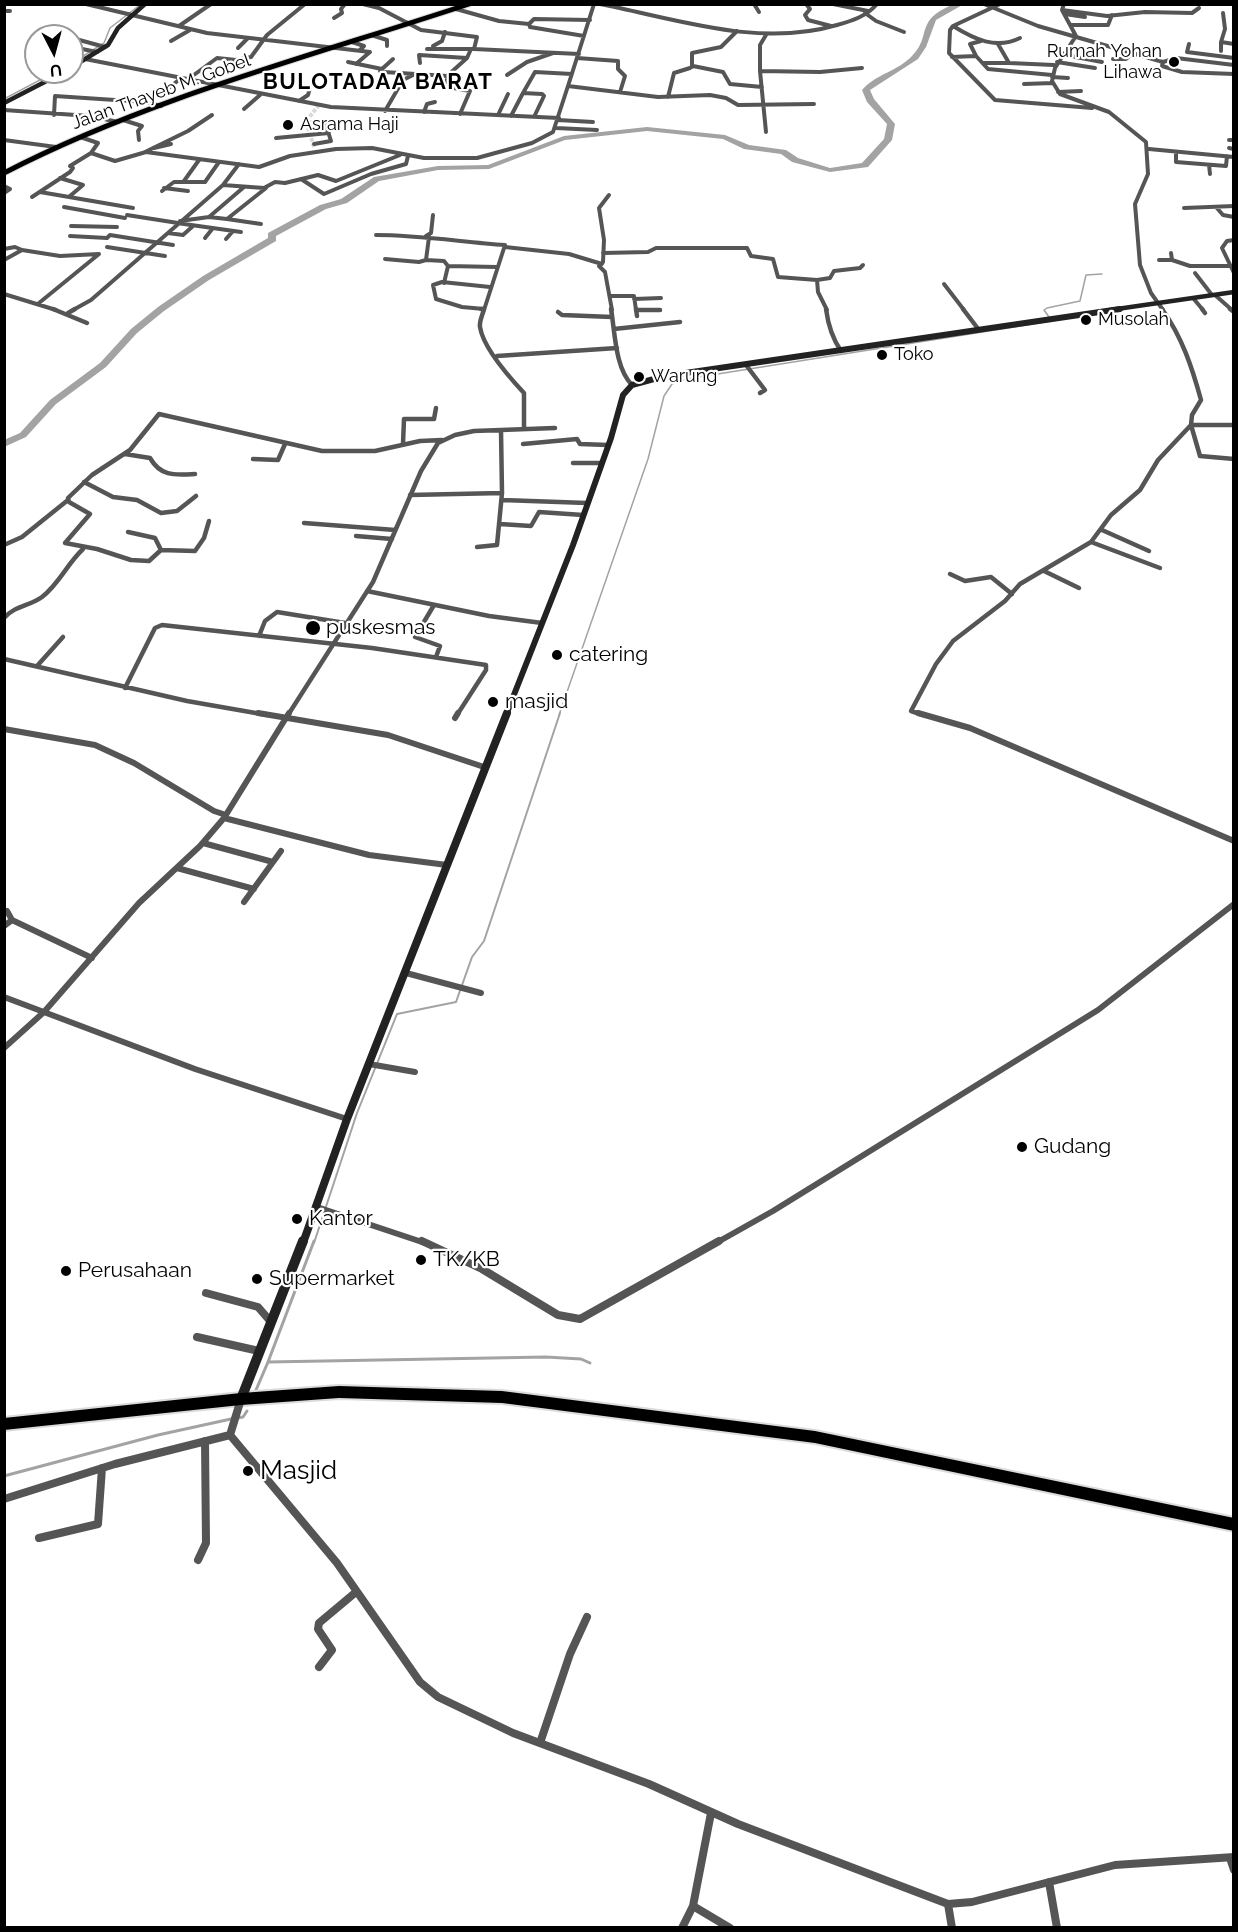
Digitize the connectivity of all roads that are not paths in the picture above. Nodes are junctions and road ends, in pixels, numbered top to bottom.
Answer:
1 (86, 4) edge
2 (145, 4) edge
3 (211, 4) edge
4 (305, 4) edge
5 (345, 4) edge
6 (363, 4) edge
7 (469, 4) edge
8 (594, 4) edge
9 (600, 4) edge
10 (754, 4) edge
11 (806, 4) edge
12 (834, 4) edge
13 (877, 4) edge
14 (984, 4) edge
15 (1000, 4) edge
16 (368, 5) edge
17 (992, 8) junction
18 (1199, 8) dead end
19 (456, 9) junction
20 (1064, 10) edge
21 (4, 11) edge
22 (10, 11) dead end
23 (759, 12) dead end
24 (867, 12) junction
25 (131, 13) junction
26 (1223, 13) dead end
27 (334, 18) dead end
28 (1112, 18) junction
29 (590, 20) junction
30 (1224, 20) junction
31 (1233, 21) edge
32 (409, 23) junction
33 (529, 24) junction
34 (1070, 25) junction
35 (179, 26) junction
36 (953, 26) junction
37 (834, 27) junction
38 (1226, 29) junction
39 (190, 30) junction
40 (1233, 30) edge
41 (737, 31) junction
42 (445, 32) junction
43 (904, 32) dead end
44 (766, 34) junction
45 (371, 35) junction
46 (460, 36) junction
47 (585, 36) junction
48 (1076, 36) junction
49 (1224, 36) junction
50 (1233, 37) edge
51 (1020, 38) dead end
52 (84, 39) edge
53 (248, 39) junction
54 (263, 40) junction
55 (171, 41) dead end
56 (982, 41) junction
57 (351, 42) junction
58 (1221, 42) junction
59 (998, 44) junction
60 (1189, 44) dead end
61 (1233, 44) edge
62 (387, 46) dead end
63 (433, 47) junction
64 (84, 48) edge
65 (238, 48) dead end
66 (98, 49) junction
67 (327, 49) junction
68 (427, 49) dead end
69 (456, 49) junction
70 (360, 50) junction
71 (473, 50) junction
72 (556, 51) junction
73 (1221, 51) dead end
74 (1133, 53) junction
75 (1197, 53) junction
76 (1065, 55) junction
77 (578, 56) junction
78 (976, 56) junction
79 (952, 57) junction
80 (467, 58) junction
81 (1233, 58) edge
82 (85, 59) joint
83 (393, 59) dead end
84 (1113, 59) dead end
85 (1194, 60) junction
86 (348, 62) dead end
87 (1008, 62) junction
88 (1102, 62) dead end
89 (1163, 62) junction
90 (420, 63) dead end
91 (983, 63) junction
92 (1055, 63) junction
93 (356, 64) junction
94 (1233, 65) edge
95 (692, 67) junction
96 (862, 68) dead end
97 (1095, 68) dead end
98 (382, 69) junction
99 (760, 71) junction
100 (1008, 71) junction
101 (572, 74) junction
102 (1233, 74) edge
103 (413, 75) junction
104 (449, 75) junction
105 (507, 75) dead end
106 (1068, 78) dead end
107 (181, 79) junction
108 (1052, 79) junction
109 (187, 80) junction
110 (41, 84) edge
111 (1024, 84) dead end
112 (568, 86) junction
113 (218, 87) junction
114 (762, 87) junction
115 (310, 88) dead end
116 (166, 90) dead end
117 (1082, 91) dead end
118 (620, 92) junction
119 (1058, 92) junction
120 (523, 93) junction
121 (508, 94) dead end
122 (260, 95) junction
123 (668, 97) junction
124 (298, 102) junction
125 (435, 102) dead end
126 (4, 103) edge
127 (814, 104) dead end
128 (762, 105) junction
129 (162, 106) junction
130 (243, 109) dead end
131 (4, 110) edge
132 (385, 111) junction
133 (424, 112) junction
134 (460, 114) junction
135 (54, 115) junction
136 (212, 115) dead end
137 (498, 115) junction
138 (511, 116) junction
139 (534, 117) junction
140 (1118, 118) junction
141 (559, 119) junction
142 (121, 121) junction
143 (593, 122) dead end
144 (307, 123) dead end
145 (556, 128) junction
146 (597, 130) dead end
147 (766, 132) dead end
148 (329, 133) junction
149 (80, 137) junction
150 (276, 138) dead end
151 (4, 140) edge
152 (139, 140) dead end
153 (171, 144) dead end
154 (314, 144) dead end
155 (56, 147) junction
156 (150, 148) junction
157 (1149, 149) junction
158 (144, 152) junction
159 (1176, 152) junction
160 (91, 153) junction
161 (400, 154) junction
162 (1206, 154) junction
163 (408, 156) junction
164 (1227, 156) junction
165 (1233, 157) edge
166 (199, 160) junction
167 (219, 162) junction
168 (239, 164) junction
169 (1208, 165) junction
170 (4, 173) edge
171 (1210, 174) dead end
172 (60, 178) junction
173 (301, 179) junction
174 (184, 182) junction
175 (223, 185) junction
176 (4, 186) edge
177 (244, 187) junction
178 (266, 187) junction
179 (188, 191) dead end
180 (40, 192) junction
181 (4, 193) edge
182 (609, 195) dead end
183 (70, 196) junction
184 (32, 197) dead end
185 (138, 203) dead end
186 (1233, 206) edge
187 (64, 207) dead end
188 (1216, 207) junction
189 (133, 208) junction
190 (1184, 208) dead end
191 (433, 215) dead end
192 (126, 216) junction
193 (209, 216) junction
194 (1233, 218) edge
195 (227, 219) junction
196 (178, 222) junction
197 (261, 224) dead end
198 (70, 226) dead end
199 (117, 226) junction
200 (193, 226) junction
201 (213, 228) junction
202 (233, 231) junction
203 (241, 232) dead end
204 (168, 234) junction
205 (110, 235) junction
206 (376, 235) dead end
207 (70, 237) dead end
208 (428, 237) junction
209 (206, 238) dead end
210 (226, 239) dead end
211 (1233, 240) edge
212 (157, 243) junction
213 (173, 245) dead end
214 (107, 247) dead end
215 (505, 247) junction
216 (4, 249) edge
217 (22, 250) junction
218 (147, 253) junction
219 (603, 253) junction
220 (1171, 254) dead end
221 (165, 256) dead end
222 (386, 259) dead end
223 (4, 260) edge
224 (426, 260) junction
225 (1159, 260) dead end
226 (1172, 260) junction
227 (602, 264) junction
228 (863, 265) dead end
229 (448, 266) junction
230 (1230, 266) junction
231 (497, 267) junction
232 (1195, 273) dead end
233 (1233, 273) edge
234 (817, 280) junction
235 (444, 283) junction
236 (944, 284) dead end
237 (490, 287) junction
238 (1233, 292) edge
239 (4, 294) edge
240 (1213, 295) junction
241 (610, 296) junction
242 (661, 298) dead end
243 (1192, 298) junction
244 (634, 299) junction
245 (39, 303) junction
246 (1160, 303) junction
247 (484, 309) junction
248 (660, 310) dead end
249 (558, 312) dead end
250 (1233, 312) edge
251 (1204, 313) dead end
252 (68, 314) junction
253 (612, 317) junction
254 (680, 322) dead end
255 (87, 323) dead end
256 (614, 329) junction
257 (979, 330) junction
258 (618, 348) junction
259 (841, 351) junction
260 (497, 356) junction
261 (746, 366) junction
262 (632, 385) junction
263 (760, 393) dead end
264 (436, 408) dead end
265 (1191, 425) junction
266 (1233, 425) edge
267 (524, 427) junction
268 (555, 428) dead end
269 (501, 430) junction
270 (442, 440) junction
271 (285, 444) junction
272 (403, 444) junction
273 (523, 444) dead end
274 (608, 445) junction
275 (125, 454) junction
276 (253, 459) dead end
277 (1233, 459) edge
278 (573, 463) dead end
279 (602, 463) junction
280 (195, 474) dead end
281 (84, 482) junction
282 (502, 493) junction
283 (410, 495) junction
284 (196, 496) dead end
285 (68, 500) junction
286 (502, 500) junction
287 (587, 502) junction
288 (583, 515) junction
289 (209, 521) dead end
290 (304, 523) dead end
291 (500, 524) junction
292 (395, 530) junction
293 (1102, 530) junction
294 (128, 532) dead end
295 (356, 536) dead end
296 (392, 538) junction
297 (1091, 542) junction
298 (4, 545) edge
299 (477, 547) dead end
300 (83, 549) junction
301 (161, 550) junction
302 (1149, 551) dead end
303 (1160, 568) dead end
304 (1044, 571) junction
305 (950, 574) dead end
306 (1079, 588) dead end
307 (367, 591) junction
308 (1012, 594) junction
309 (434, 605) junction
310 (8, 608) edge
311 (4, 618) edge
312 (345, 622) junction
313 (542, 623) junction
314 (259, 636) junction
315 (63, 637) dead end
316 (332, 644) junction
317 (436, 657) junction
318 (4, 659) edge
319 (37, 666) junction
320 (125, 688) junction
321 (285, 718) junction
322 (455, 718) dead end
323 (4, 729) edge
324 (484, 767) junction
325 (225, 816) junction
326 (1233, 841) edge
327 (203, 843) junction
328 (281, 851) dead end
329 (273, 862) junction
330 (447, 865) junction
331 (177, 868) junction
332 (254, 889) junction
333 (244, 902) dead end
334 (1233, 904) edge
335 (7, 911) dead end
336 (12, 920) junction
337 (4, 926) edge
338 (92, 958) junction
339 (406, 973) junction
340 (481, 993) dead end
341 (4, 997) edge
342 (44, 1012) junction
343 (4, 1048) edge
344 (369, 1064) junction
345 (415, 1072) dead end
346 (347, 1119) junction
347 (319, 1208) junction
348 (206, 1293) dead end
349 (271, 1322) junction
350 (197, 1337) dead end
351 (259, 1351) junction
352 (241, 1399) junction
353 (4, 1424) edge
354 (230, 1435) junction
355 (205, 1441) junction
356 (102, 1468) junction
357 (4, 1499) edge
358 (1233, 1525) edge
359 (39, 1538) dead end
360 (198, 1560) dead end
361 (356, 1592) junction
362 (587, 1617) dead end
363 (319, 1667) dead end
364 (540, 1743) junction
365 (711, 1814) junction
366 (1232, 1857) edge
367 (1233, 1870) edge
368 (1049, 1882) junction
369 (948, 1904) junction
370 (693, 1906) junction
371 (682, 1928) edge
372 (730, 1928) edge
373 (952, 1928) edge
374 (1057, 1928) edge

1 - 25 street
2 - 25 street
3 - 35 street
4 - 54 street
5 - 27 street
6 - 16 street
7 - 19 main road, Jalan Thayeb M. Gobel
8 - 29 street
9 - 41 street
10 - 23 street
11 - 37 street
12 - 24 street
13 - 24 street
14 - 17 street
15 - 17 street
16 - 32 street
17 - 36 street
17 - 48 street
18 - 28 street
19 - 32 main road, Jalan Thayeb M. Gobel
19 - 33 street
20 - 28 street
20 - 34 street
21 - 22 street
24 - 37 street
24 - 43 street
25 - 35 street
25 - 66 street
26 - 30 street
28 - 34 street
29 - 33 street
29 - 47 street
30 - 31 street
30 - 38 street
32 - 42 street
32 - 45 main road, Jalan Thayeb M. Gobel
33 - 47 street
34 - 48 street
35 - 39 street
36 - 56 street
36 - 79 street
37 - 44 street
38 - 40 street
38 - 49 street
39 - 53 street
39 - 55 street
41 - 44 street
41 - 95 street
42 - 46 street
42 - 63 street
44 - 99 street
45 - 57 main road, Jalan Thayeb M. Gobel
45 - 62 street
46 - 69 street
46 - 71 street
47 - 77 street
48 - 74 street
48 - 76 street
49 - 50 street
49 - 58 street
51 - 59 street
52 - 66 street
53 - 54 street
53 - 65 street
54 - 67 street
54 - 109 street
56 - 59 street
56 - 78 street
57 - 67 main road, Jalan Thayeb M. Gobel
57 - 70 street
58 - 61 street
58 - 73 street
59 - 87 street
60 - 75 street
63 - 68 street
63 - 69 street
64 - 66 street
66 - 82 street
67 - 70 street
67 - 113 main road, Jalan Thayeb M. Gobel
69 - 71 street
70 - 93 street
71 - 72 street
71 - 80 street
72 - 77 street
72 - 105 street
74 - 84 street
74 - 89 street
75 - 81 street
75 - 85 street
76 - 88 street
76 - 92 street
77 - 101 street
77 - 118 street
78 - 79 street
78 - 91 street
79 - 140 street
80 - 90 street
80 - 104 street
82 - 107 street
83 - 98 street
85 - 89 street
85 - 94 street
86 - 93 street
87 - 91 street
87 - 92 street
87 - 100 street
89 - 102 street
91 - 100 street
92 - 97 street
92 - 108 street
93 - 98 street
95 - 114 street
95 - 123 street
96 - 99 street
98 - 103 street
99 - 114 street
100 - 108 street
101 - 112 street
101 - 120 street
103 - 104 street
103 - 132 street
104 - 134 street
106 - 108 street
107 - 109 street
107 - 116 street
108 - 111 street
108 - 119 street
109 - 113 street
110 - 126 street
112 - 118 street
112 - 141 street
113 - 122 street
113 - 129 main road, Jalan Thayeb M. Gobel
114 - 128 street
115 - 124 street
117 - 119 street
118 - 123 street
119 - 140 street
120 - 138 street
120 - 139 street
121 - 137 street
122 - 124 street
122 - 130 street
123 - 128 street
124 - 132 street
125 - 133 street
127 - 128 street
128 - 147 street
129 - 135 street
129 - 142 main road, Jalan Thayeb M. Gobel
131 - 135 street
132 - 133 street
133 - 134 street
134 - 137 street
135 - 142 street
136 - 156 street
137 - 138 street
138 - 139 street
139 - 141 street
140 - 157 street
141 - 143 street
141 - 145 street
142 - 149 main road, Jalan Thayeb M. Gobel
142 - 152 street
144 - 148 street
145 - 146 street
145 - 163 street
148 - 150 street
148 - 154 street
149 - 155 main road, Jalan Thayeb M. Gobel
149 - 160 street
151 - 155 street
153 - 156 street
155 - 170 main road, Jalan Thayeb M. Gobel
156 - 158 street
157 - 159 street
157 - 246 street
158 - 160 street
158 - 166 street
159 - 162 street
159 - 169 street
160 - 172 street
161 - 163 street
161 - 168 street
161 - 173 street
162 - 164 street
162 - 169 street
163 - 173 street
164 - 165 street
164 - 169 street
166 - 167 street
166 - 174 street
167 - 168 street
167 - 174 street
168 - 175 street
169 - 171 street
172 - 180 street
172 - 183 street
173 - 178 street
174 - 179 street
175 - 177 street
175 - 196 street
176 - 181 street
177 - 178 street
177 - 193 street
178 - 195 street
180 - 183 street
180 - 184 street
182 - 219 street
183 - 189 street
185 - 189 street
186 - 188 street
187 - 192 street
188 - 190 street
188 - 194 street
189 - 192 street
191 - 208 street
192 - 196 street
192 - 199 street
193 - 195 street
193 - 196 street
195 - 197 street
196 - 200 street
196 - 204 street
198 - 199 street
199 - 205 street
200 - 201 street
200 - 204 street
201 - 202 street
201 - 209 street
202 - 203 street
202 - 210 street
204 - 212 street
205 - 207 street
205 - 212 street
206 - 208 street
208 - 215 street
208 - 224 street
211 - 230 street
212 - 213 street
212 - 218 street
214 - 218 street
215 - 227 street
215 - 231 street
216 - 217 street
217 - 223 street
217 - 245 street
218 - 221 street
218 - 252 street
219 - 227 street
219 - 234 street
220 - 226 street
222 - 224 street
224 - 229 street
225 - 226 street
226 - 230 street
227 - 241 street
228 - 234 street
229 - 231 street
229 - 235 street
230 - 233 street
231 - 237 street
232 - 240 street
234 - 259 street
235 - 237 street
235 - 247 street
236 - 257 street
237 - 247 street
238 - 240 street
239 - 245 street
240 - 243 street
240 - 250 street
241 - 244 street
241 - 253 street
242 - 244 street
243 - 246 street
243 - 251 street
244 - 248 street
245 - 252 street
246 - 257 street
246 - 265 street
247 - 260 street
249 - 253 street
252 - 255 street
253 - 256 street
254 - 256 street
256 - 258 street
257 - 259 street
258 - 260 street
258 - 262 street
259 - 261 street
260 - 267 street
261 - 262 street
261 - 263 street
262 - 274 street
264 - 272 street
265 - 266 street
265 - 277 street
265 - 293 street
267 - 268 street
267 - 269 street
269 - 270 street
269 - 282 street
270 - 272 street
270 - 283 street
271 - 272 street
271 - 275 street
271 - 276 street
273 - 274 street
274 - 279 street
275 - 280 street
275 - 281 street
278 - 279 street
279 - 287 street
281 - 284 street
281 - 285 street
282 - 283 street
282 - 286 street
283 - 292 street
285 - 298 street
285 - 300 street
286 - 287 street
286 - 291 street
287 - 288 street
288 - 291 street
288 - 313 street
289 - 301 street
290 - 292 street
291 - 299 street
292 - 296 street
293 - 297 street
293 - 302 street
294 - 301 street
295 - 296 street
296 - 307 street
297 - 303 street
297 - 304 street
300 - 301 street
300 - 310 street
304 - 306 street
304 - 308 street
305 - 308 street
307 - 309 street
307 - 312 street
308 - 326 street
309 - 313 street
309 - 317 street
310 - 311 street
312 - 314 street
312 - 316 street
313 - 324 street
314 - 316 street
314 - 320 street
315 - 319 street
316 - 317 street
316 - 321 street
317 - 322 street
318 - 319 street
319 - 320 street
320 - 321 street
321 - 324 street
321 - 325 street
323 - 325 street
324 - 330 street
325 - 327 street
325 - 330 street
327 - 329 street
327 - 331 street
328 - 329 street
329 - 332 street
330 - 339 street
331 - 332 street
331 - 338 street
332 - 333 street
334 - 347 street
335 - 336 street
336 - 337 street
336 - 338 street
338 - 342 street
339 - 340 street
339 - 344 street
341 - 342 street
342 - 343 street
342 - 346 street
344 - 345 street
344 - 346 street
346 - 347 street
347 - 349 street
348 - 349 street
349 - 351 street
350 - 351 street
351 - 352 street
352 - 353 highway
352 - 354 street
352 - 358 highway
354 - 355 street
354 - 361 street
355 - 356 street
355 - 360 street
356 - 357 street
356 - 359 street
361 - 363 street
361 - 364 street
362 - 364 street
364 - 365 street
365 - 369 street
365 - 370 street
366 - 367 street
366 - 368 street
368 - 369 street
368 - 374 street
369 - 373 street
370 - 371 street
370 - 372 street

